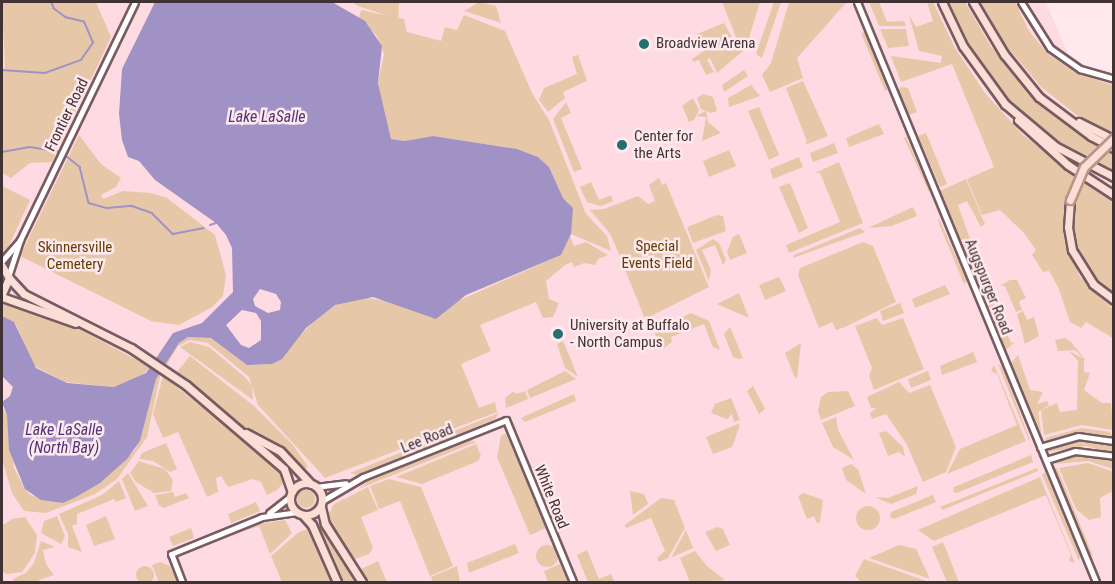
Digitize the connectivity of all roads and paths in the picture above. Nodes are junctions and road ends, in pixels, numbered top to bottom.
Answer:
1 (135, 2) edge
2 (857, 2) edge
3 (942, 2) edge
4 (973, 2) edge
5 (1021, 2) edge
6 (1113, 79) edge
7 (1005, 104) junction
8 (1062, 114) junction
9 (1113, 139) edge
10 (1113, 148) edge
11 (1113, 177) edge
12 (1113, 195) edge
13 (20, 240) junction
14 (2, 264) edge
15 (9, 276) junction
16 (2, 295) edge
17 (1113, 300) edge
18 (89, 327) junction
19 (506, 420) joint
20 (242, 432) junction
21 (1113, 441) edge
22 (1040, 447) junction
23 (1113, 456) edge
24 (1046, 460) junction
25 (357, 480) junction
26 (313, 486) junction
27 (292, 494) junction
28 (322, 502) junction
29 (300, 513) junction
30 (262, 517) junction
31 (182, 582) edge
32 (337, 582) edge
33 (362, 582) edge
34 (573, 582) edge
35 (1096, 582) edge

1 - 13 street, Frontier Road
2 - 22 street, Augspurger Road
3 - 7 main road
4 - 8 main road
5 - 6 street
7 - 11 main road
7 - 12 main road
8 - 9 main road
8 - 10 main road
9 - 17 main road, bridge
13 - 14 street, Frontier Road
13 - 15 street, Frontier Road
14 - 15 main road
15 - 16 main road
15 - 18 main road
16 - 18 main road
18 - 20 main road
19 - 25 street, Lee Road
19 - 34 street, White Road
20 - 26 main road
20 - 27 main road
21 - 22 street
22 - 24 street, Augspurger Road
23 - 24 street
24 - 35 street, Augspurger Road
25 - 26 street, Lee Road
25 - 28 street, Lee Road
26 - 27 main road
26 - 28 main road
27 - 29 main road
27 - 30 street
28 - 29 main road
28 - 33 main road
29 - 30 street
29 - 32 main road
30 - 31 street

